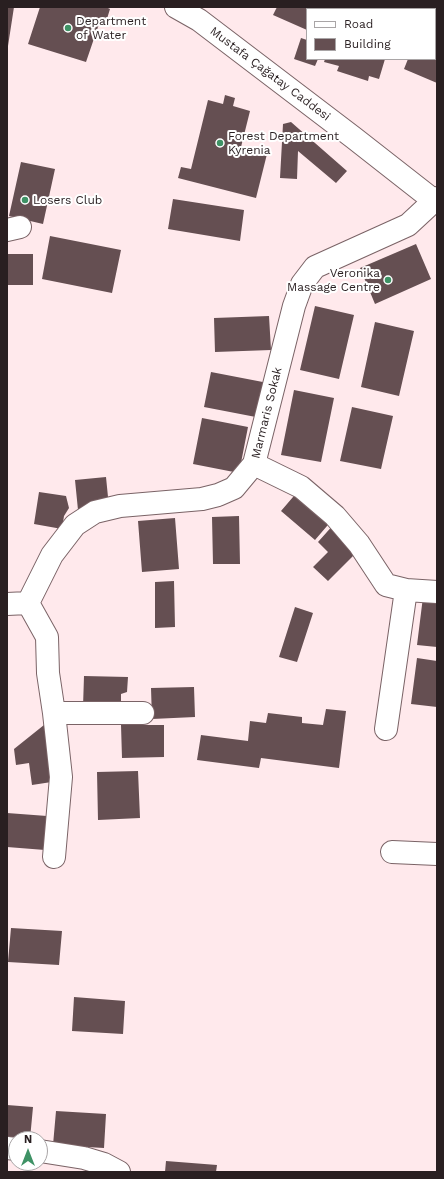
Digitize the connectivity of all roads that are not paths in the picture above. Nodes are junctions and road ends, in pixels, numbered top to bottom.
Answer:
1 (176, 7) edge
2 (436, 201) edge
3 (254, 464) junction
4 (406, 590) junction
5 (437, 592) edge
6 (18, 604) edge
7 (54, 713) junction
8 (143, 713) dead end
9 (386, 729) dead end
10 (392, 852) dead end
11 (437, 854) edge
12 (54, 857) dead end
13 (48, 1152) edge
14 (120, 1172) edge

1 - 2 street, Mustafa Çağatay Caddesi
2 - 3 street, Marmaris Sokak
3 - 4 street
3 - 6 street, Marmaris Sokak
4 - 5 street
4 - 9 street
6 - 7 street
7 - 8 street
7 - 12 street
10 - 11 street
13 - 14 street

